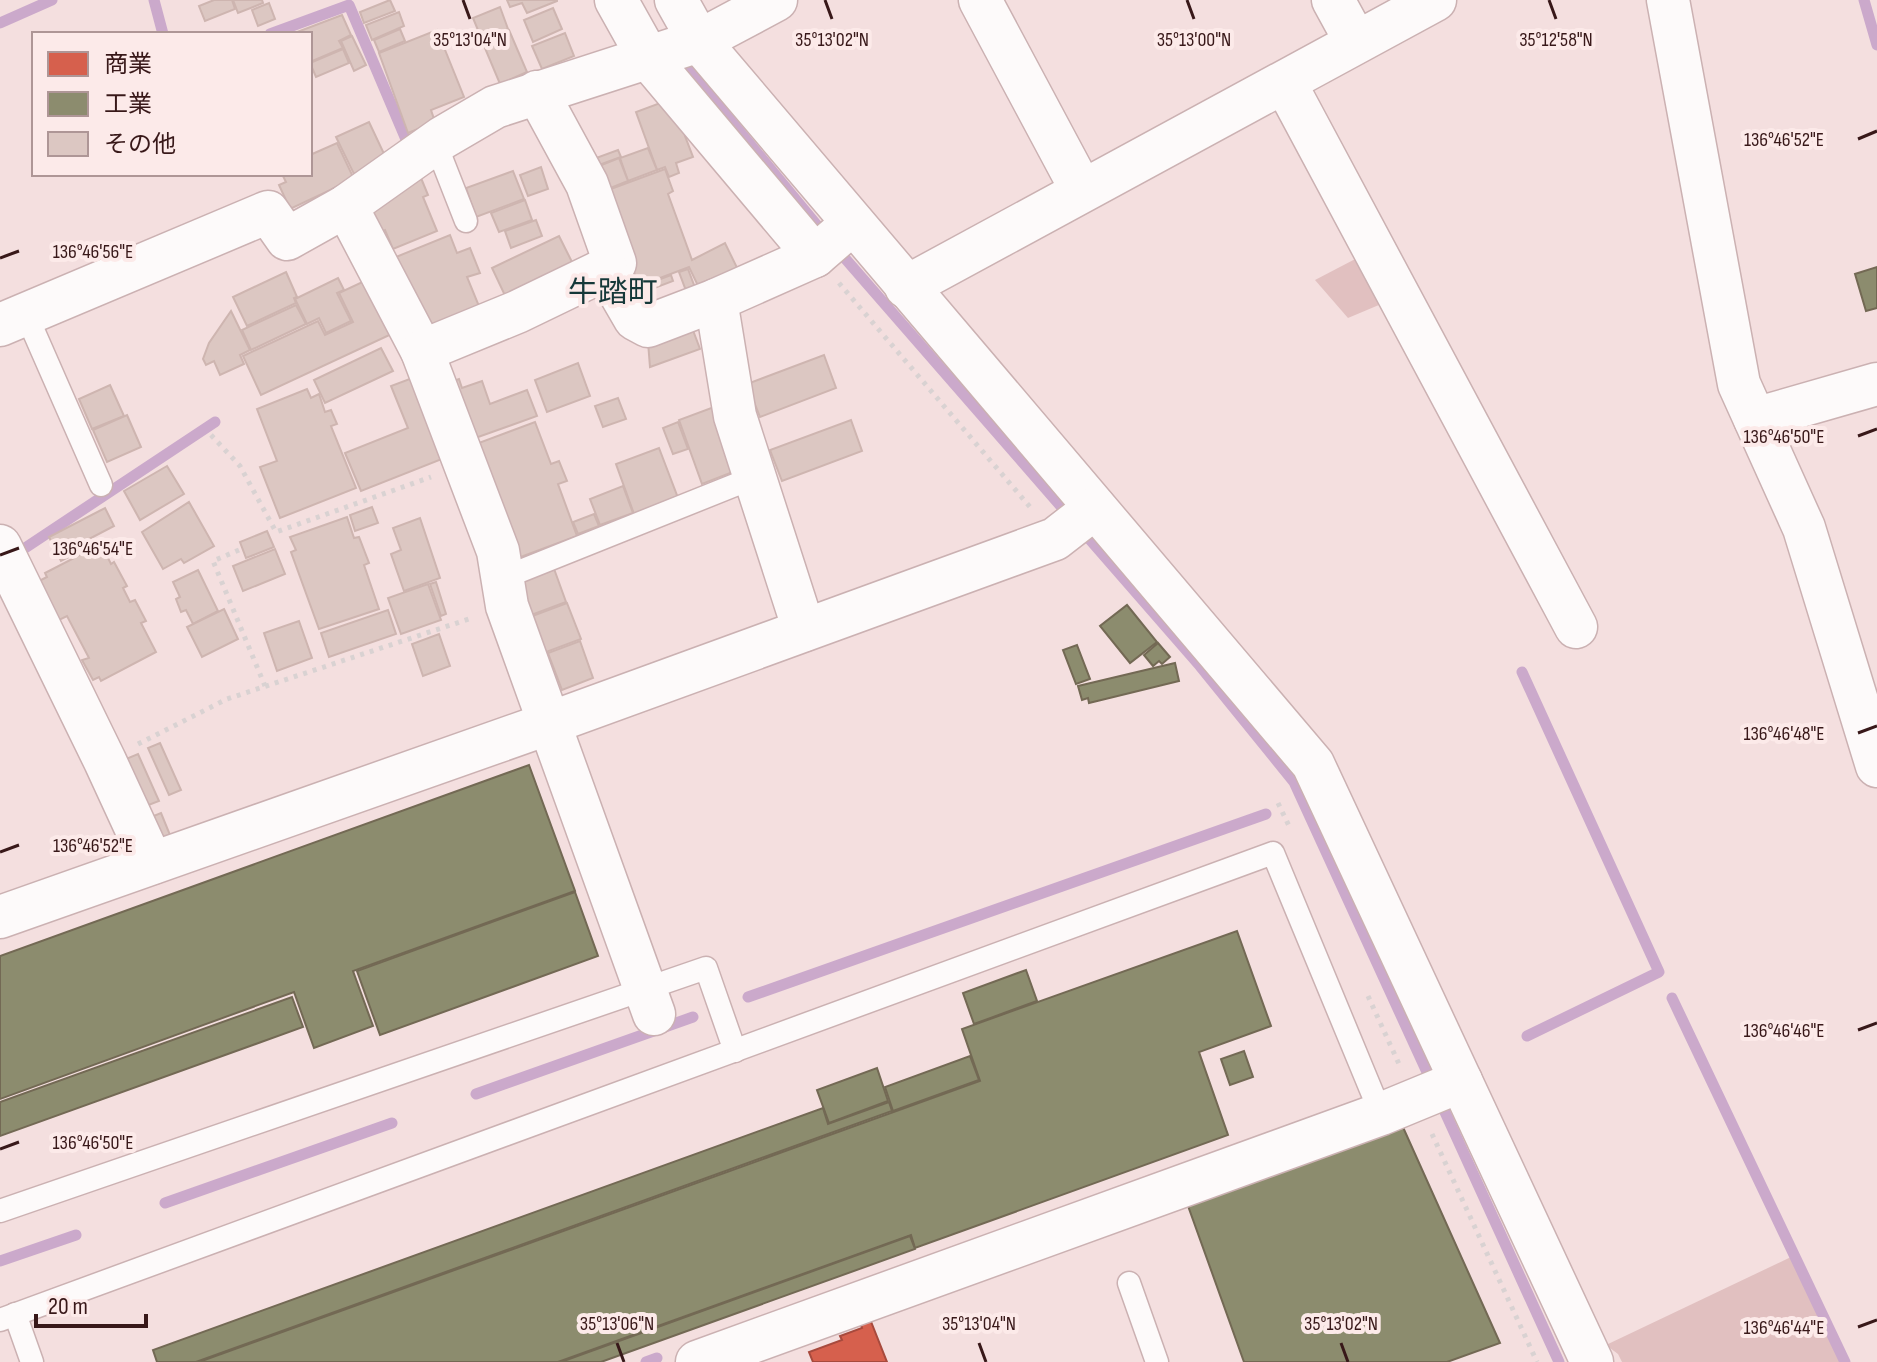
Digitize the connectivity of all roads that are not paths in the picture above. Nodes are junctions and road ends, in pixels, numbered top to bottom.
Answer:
1 (616, 0) edge
2 (676, 0) edge
3 (776, 0) edge
4 (980, 0) edge
5 (1333, 0) edge
6 (1435, 0) edge
7 (1668, 0) edge
8 (1356, 42) junction
9 (673, 51) junction
10 (1285, 83) junction
11 (537, 92) junction
12 (435, 142) junction
13 (1081, 189) junction
14 (346, 206) junction
15 (466, 221) dead end
16 (833, 240) junction
17 (606, 269) junction
18 (906, 287) junction
19 (716, 300) junction
20 (13, 320) edge
21 (422, 351) junction
22 (1877, 384) edge
23 (1755, 419) junction
24 (755, 477) junction
25 (101, 485) dead end
26 (1073, 525) junction
27 (5, 570) edge
28 (505, 592) junction
29 (1576, 627) dead end
30 (804, 630) junction
31 (550, 723) junction
32 (1877, 766) edge
33 (152, 863) junction
34 (0, 917) edge
35 (650, 1002) junction
36 (735, 1051) junction
37 (1444, 1088) junction
38 (1381, 1114) junction
39 (0, 1211) edge
40 (1129, 1283) dead end
41 (7, 1317) edge
42 (32, 1362) edge
43 (697, 1362) edge
44 (1157, 1362) edge
45 (1592, 1362) edge

1 - 9 street
2 - 9 street
3 - 9 street
4 - 13 street
5 - 8 street
6 - 8 street
7 - 23 street
8 - 10 street
9 - 11 street
9 - 16 street
10 - 13 street
10 - 29 street
11 - 12 street
11 - 17 street
12 - 14 street
12 - 15 lane
13 - 18 street
14 - 20 street
14 - 21 street
16 - 18 street
16 - 19 street
17 - 19 street
17 - 21 street
18 - 26 street
19 - 24 street
20 - 25 lane
21 - 28 street
22 - 23 street
23 - 32 street
24 - 28 lane
24 - 30 street
26 - 30 street
26 - 37 street
27 - 33 street
28 - 31 street
30 - 31 street
31 - 33 street
31 - 35 street
33 - 34 street
35 - 36 lane
35 - 39 lane
36 - 38 lane
36 - 41 lane
37 - 38 street
37 - 45 street
38 - 43 street
40 - 44 lane
41 - 42 lane

